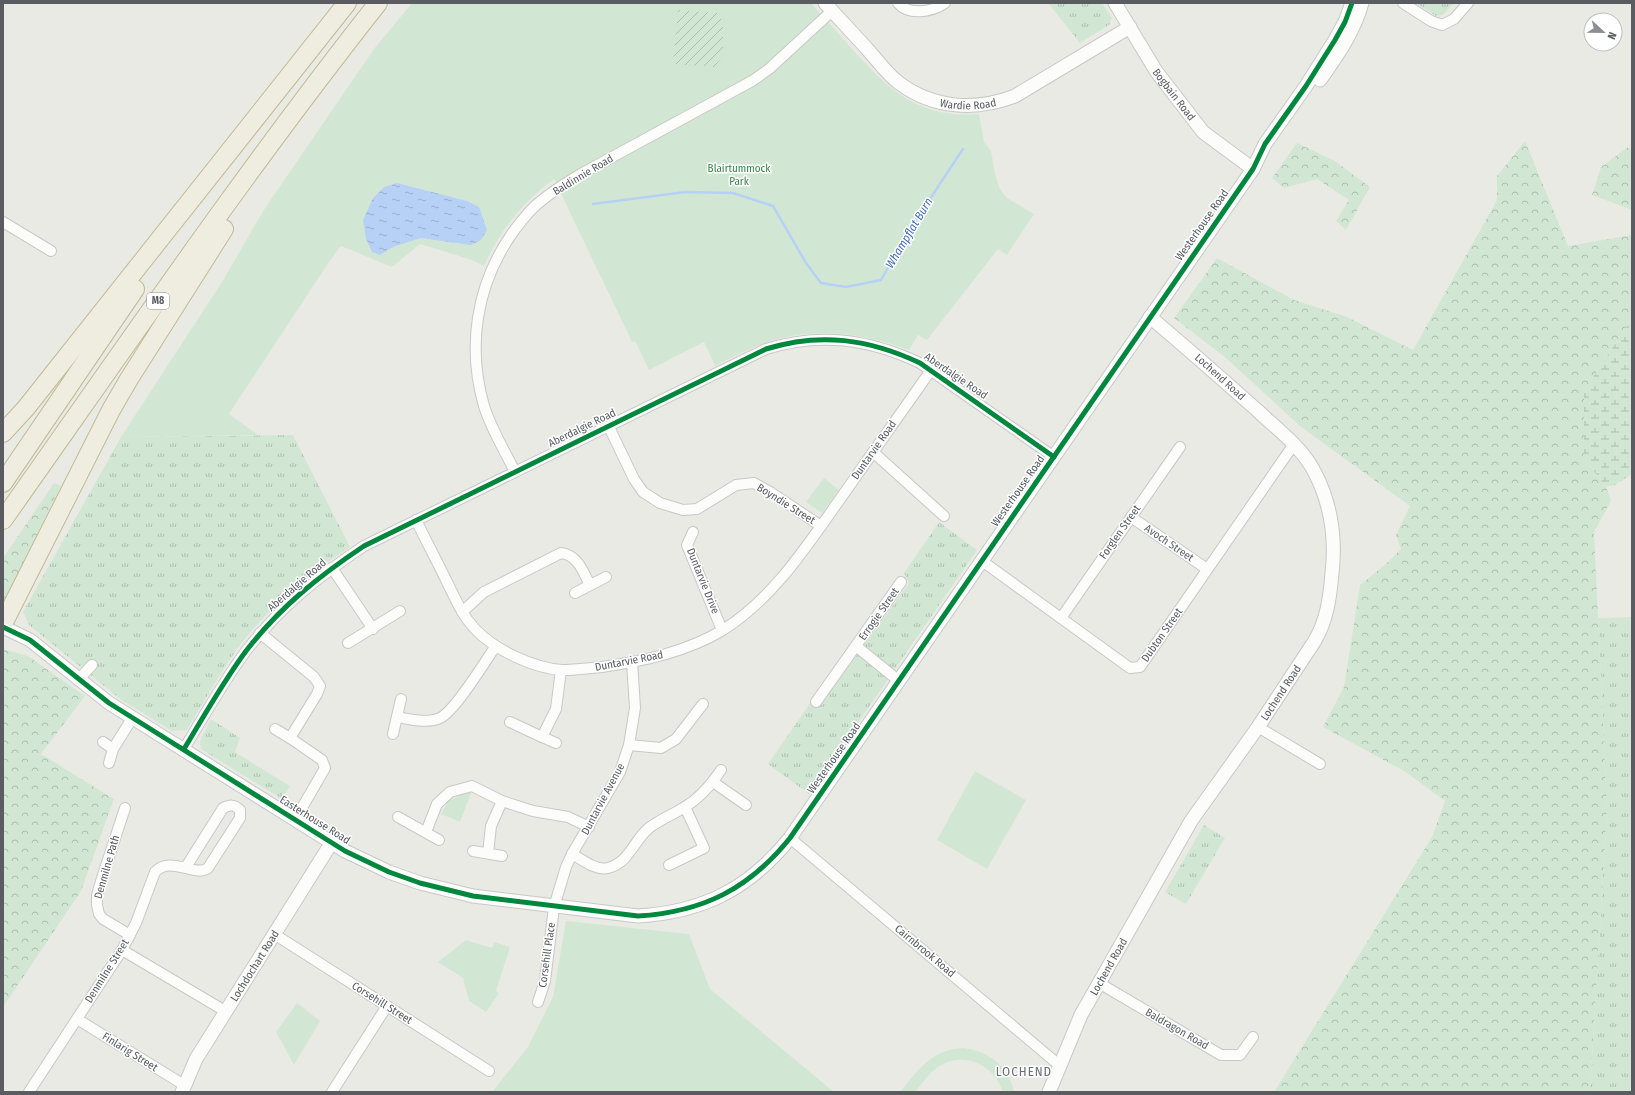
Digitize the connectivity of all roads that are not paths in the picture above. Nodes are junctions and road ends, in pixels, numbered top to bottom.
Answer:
1 (347, 3) edge
2 (378, 3) edge
3 (898, 3) edge
4 (945, 3) edge
5 (1115, 3) edge
6 (1352, 3) edge
7 (1362, 3) edge
8 (1403, 3) edge
9 (1468, 3) edge
10 (828, 7) edge
11 (1130, 27) junction
12 (296, 67) junction
13 (316, 82) junction
14 (1253, 169) junction
15 (3, 222) edge
16 (51, 251) dead end
17 (1150, 317) junction
18 (931, 370) junction
19 (609, 427) junction
20 (3, 433) edge
21 (1294, 444) junction
22 (1180, 447) dead end
23 (873, 452) junction
24 (1054, 457) junction
25 (515, 472) junction
26 (3, 483) edge
27 (944, 516) dead end
28 (1131, 517) junction
29 (3, 520) edge
30 (416, 520) junction
31 (821, 526) junction
32 (693, 532) dead end
33 (982, 561) junction
34 (332, 568) junction
35 (1207, 568) junction
36 (606, 577) dead end
37 (901, 582) dead end
38 (590, 585) junction
39 (575, 593) dead end
40 (400, 611) dead end
41 (462, 612) junction
42 (1061, 618) junction
43 (3, 625) edge
44 (373, 629) junction
45 (722, 630) junction
46 (260, 634) junction
47 (348, 643) dead end
48 (856, 646) junction
49 (495, 647) junction
50 (632, 662) junction
51 (92, 665) dead end
52 (561, 670) junction
53 (79, 679) junction
54 (899, 681) junction
55 (401, 699) dead end
56 (816, 702) dead end
57 (703, 704) dead end
58 (397, 716) junction
59 (133, 717) junction
60 (510, 722) dead end
61 (1258, 727) junction
62 (275, 729) dead end
63 (393, 734) dead end
64 (542, 737) junction
65 (290, 738) junction
66 (103, 742) dead end
67 (556, 743) dead end
68 (629, 745) junction
69 (113, 749) junction
70 (184, 749) junction
71 (109, 763) dead end
72 (1320, 764) dead end
73 (721, 770) dead end
74 (713, 782) junction
75 (502, 801) junction
76 (746, 805) dead end
77 (303, 806) dead end
78 (685, 807) junction
79 (125, 808) dead end
80 (398, 816) dead end
81 (589, 827) junction
82 (426, 832) junction
83 (790, 838) junction
84 (439, 840) dead end
85 (332, 842) junction
86 (473, 851) dead end
87 (488, 853) junction
88 (572, 854) junction
89 (502, 856) dead end
90 (669, 865) dead end
91 (186, 867) junction
92 (554, 906) junction
93 (661, 914) joint
94 (274, 934) junction
95 (130, 935) junction
96 (122, 950) junction
97 (1099, 983) junction
98 (538, 1002) dead end
99 (387, 1006) junction
100 (225, 1011) junction
101 (77, 1019) junction
102 (1253, 1038) dead end
103 (1059, 1065) junction
104 (490, 1071) dead end
105 (183, 1089) edge
106 (29, 1092) edge
107 (332, 1092) edge
108 (1048, 1092) edge

1 - 12 highway, M8
2 - 13 highway, M8
3 - 4 street
5 - 11 street, Bogbain Road
6 - 14 street, Westerhouse Road
7 - 14 street, Westerhouse Road
8 - 9 street
10 - 11 street, Wardie Road
10 - 25 street, Baldinnie Road
11 - 14 street, Bogbain Road
12 - 20 highway, M8
12 - 26 highway, M8
13 - 29 highway, M8
13 - 43 highway
14 - 17 street, Westerhouse Road
15 - 16 street
17 - 21 street, Lochend Road
17 - 24 street, Westerhouse Road
18 - 19 street, Aberdalgie Road
18 - 23 street, Duntarvie Road
18 - 24 street, Aberdalgie Road
19 - 25 street, Aberdalgie Road
19 - 31 street, Boyndie Street
21 - 35 street, Dubton Street
21 - 61 street, Lochend Road
22 - 28 street, Forglen Street
23 - 27 street
23 - 31 street, Duntarvie Road
24 - 33 street, Westerhouse Road
25 - 30 street, Aberdalgie Road
28 - 35 street, Avoch Street
28 - 42 street, Forglen Street
30 - 34 street, Aberdalgie Road
30 - 41 street, Duntarvie Road
31 - 45 street, Duntarvie Road
32 - 45 street, Duntarvie Drive
33 - 42 street, Dubton Street
33 - 54 street, Westerhouse Road
34 - 44 street
34 - 46 street, Aberdalgie Road
35 - 42 street, Dubton Street
36 - 38 street
37 - 48 street, Errogie Street
38 - 39 street
38 - 41 street
40 - 44 street
41 - 49 street, Duntarvie Road
43 - 53 street, Easterhouse Road
44 - 47 street
45 - 50 street, Duntarvie Road
46 - 65 street
46 - 70 street, Aberdalgie Road
48 - 54 street, Errogie Street
48 - 56 street, Errogie Street
49 - 52 street, Duntarvie Road
49 - 58 street
50 - 52 street, Duntarvie Road
50 - 68 street, Duntarvie Avenue
51 - 53 street
52 - 64 street
53 - 59 street, Easterhouse Road
54 - 83 street, Westerhouse Road
55 - 58 street
57 - 68 street
58 - 63 street
59 - 69 street
59 - 70 street, Easterhouse Road
60 - 64 street
61 - 72 street
61 - 97 street, Lochend Road
62 - 65 street
64 - 67 street
65 - 77 street
66 - 69 street
68 - 81 street, Duntarvie Avenue
69 - 71 street
70 - 85 street, Easterhouse Road
73 - 74 street
74 - 76 street
74 - 78 street
75 - 81 street
75 - 82 street
75 - 87 street
78 - 88 street
78 - 90 street
79 - 95 street, Denmilne Path
80 - 82 street
81 - 88 street, Duntarvie Avenue
82 - 84 street
83 - 93 street, Westerhouse Road
83 - 103 street, Cairnbrook Road
85 - 92 street, Easterhouse Road
85 - 94 street, Lochdochart Road
86 - 87 street
87 - 89 street
88 - 92 street, Duntarvie Avenue
91 - 91 street, Denmilne Street
91 - 95 street, Denmilne Street
92 - 93 street, Easterhouse Road
92 - 98 street, Corsehill Place
94 - 99 street, Corsehill Street
94 - 100 street, Lochdochart Road
95 - 96 street, Denmilne Street
96 - 100 street
96 - 101 street, Denmilne Street
97 - 102 street, Baldragon Road
97 - 103 street, Lochend Road
99 - 104 street, Corsehill Street
99 - 107 street
100 - 105 street, Lochdochart Road
101 - 105 street, Finlarig Street
101 - 106 street, Denmilne Street
103 - 108 street, Lochend Road

